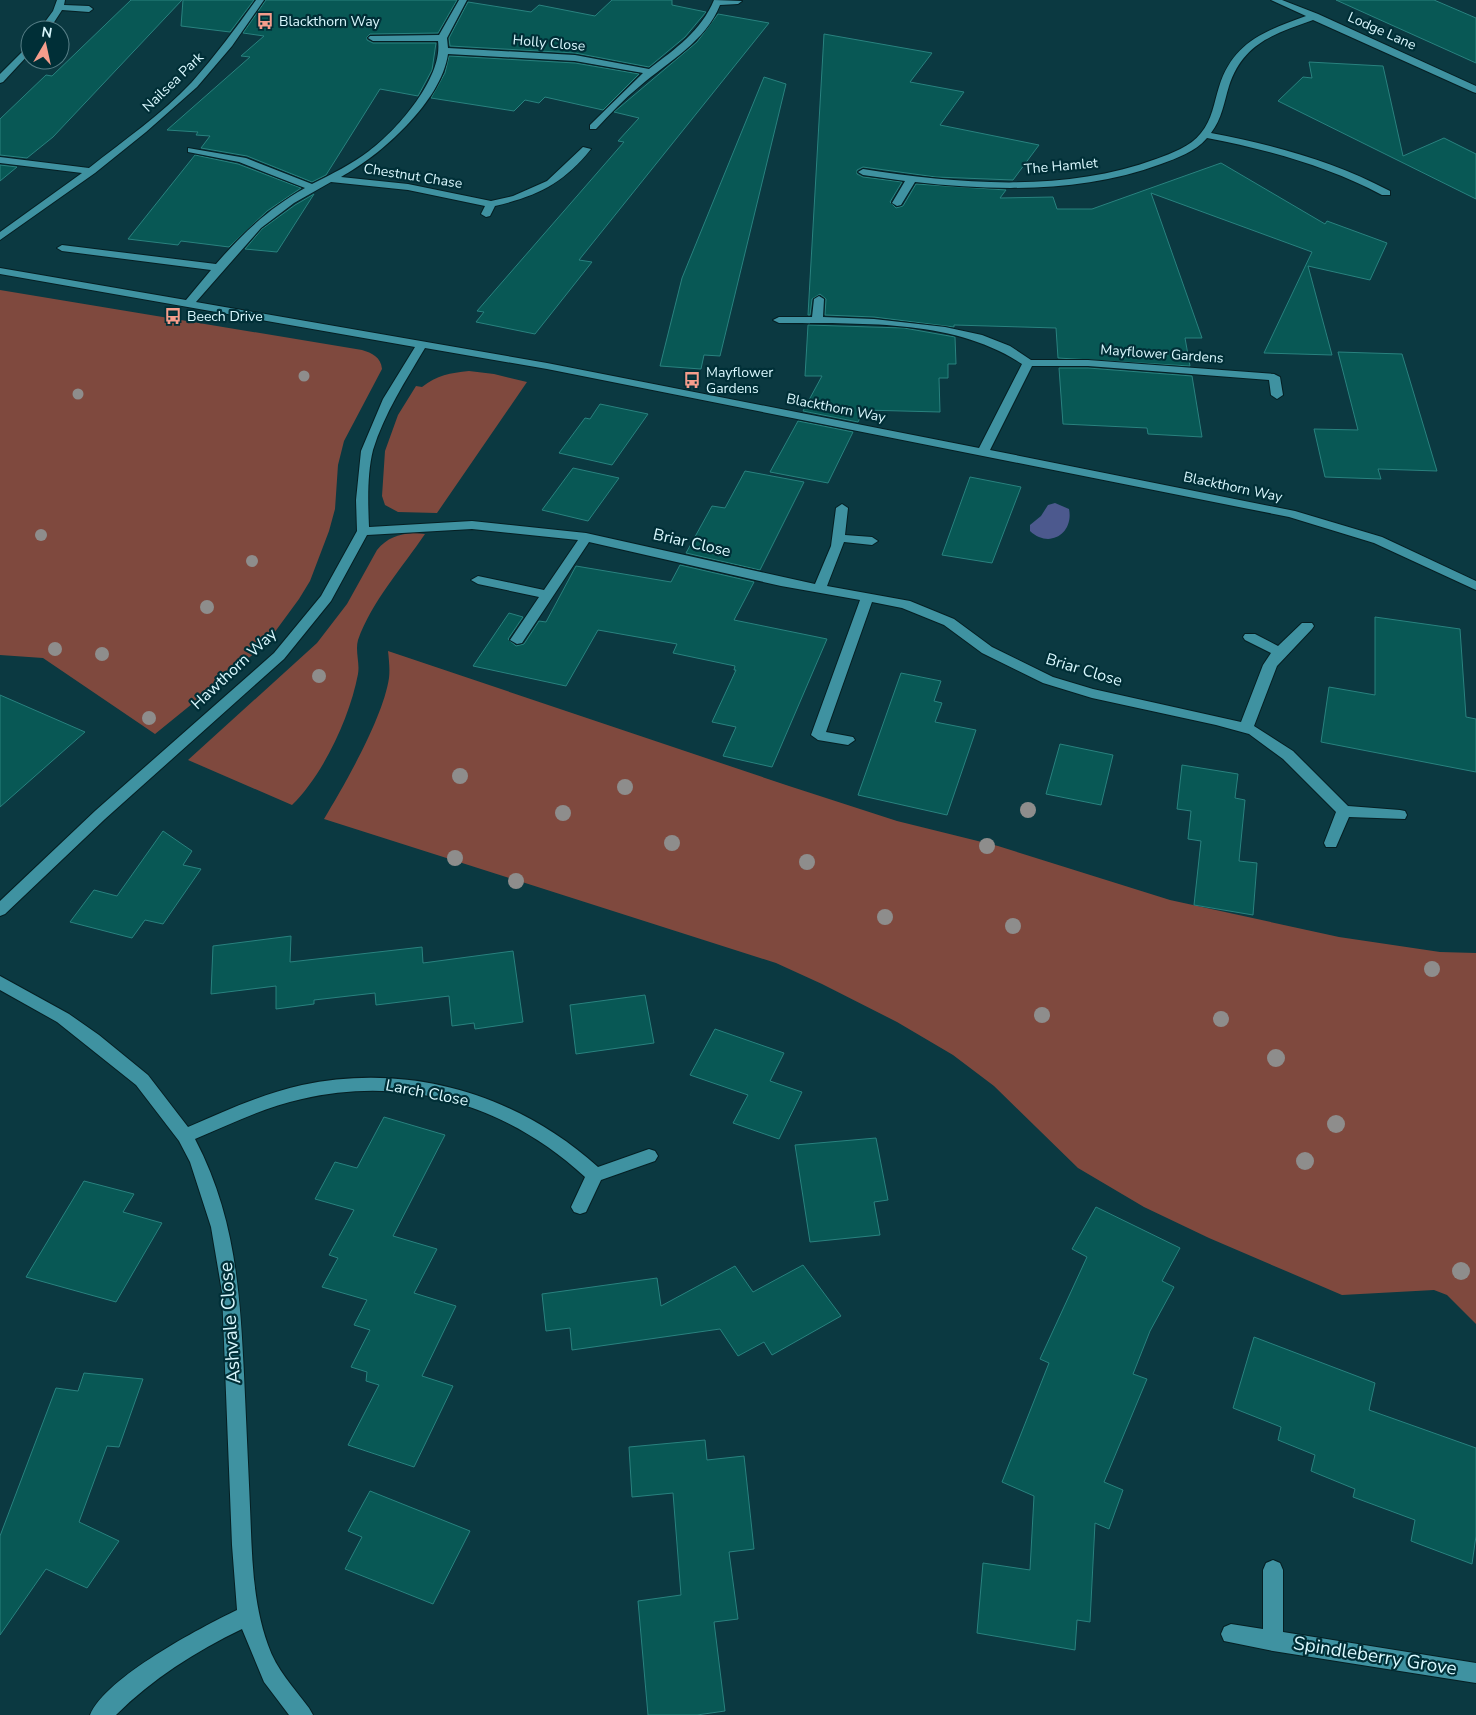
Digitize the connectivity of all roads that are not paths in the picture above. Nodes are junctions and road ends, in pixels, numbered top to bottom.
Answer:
1 (260, 0) edge
2 (463, 0) edge
3 (1275, 0) edge
4 (718, 2) edge
5 (738, 2) dead end
6 (60, 3) edge
7 (89, 9) dead end
8 (1315, 16) junction
9 (50, 20) edge
10 (373, 38) dead end
11 (442, 38) junction
12 (445, 51) junction
13 (20, 58) edge
14 (650, 72) junction
15 (0, 80) edge
16 (1476, 90) edge
17 (593, 127) dead end
18 (1205, 135) junction
19 (586, 149) dead end
20 (192, 150) dead end
21 (0, 160) edge
22 (91, 171) junction
23 (863, 172) dead end
24 (330, 179) junction
25 (911, 180) junction
26 (313, 188) junction
27 (1386, 193) dead end
28 (897, 203) dead end
29 (0, 237) edge
30 (62, 248) dead end
31 (220, 268) junction
32 (0, 271) edge
33 (819, 300) dead end
34 (188, 304) junction
35 (779, 320) dead end
36 (817, 320) junction
37 (423, 343) junction
38 (1028, 363) junction
39 (1277, 395) dead end
40 (983, 452) junction
41 (842, 508) dead end
42 (363, 531) junction
43 (586, 537) junction
44 (838, 538) junction
45 (872, 541) dead end
46 (478, 580) dead end
47 (1476, 586) edge
48 (819, 589) junction
49 (547, 595) junction
50 (868, 596) junction
51 (1307, 626) dead end
52 (1250, 637) dead end
53 (517, 640) dead end
54 (1279, 652) junction
55 (1246, 728) junction
56 (848, 740) dead end
57 (1344, 811) junction
58 (1400, 815) dead end
59 (1331, 843) dead end
60 (0, 910) edge
61 (0, 982) edge
62 (185, 1136) junction
63 (649, 1156) dead end
64 (595, 1175) junction
65 (580, 1207) dead end
66 (1273, 1570) dead end
67 (248, 1616) junction
68 (1231, 1634) dead end
69 (1273, 1640) junction
70 (1476, 1673) edge
71 (101, 1715) edge
72 (302, 1715) edge

1 - 22 street, Nailsea Park
2 - 11 street
3 - 8 street, Lodge Lane
4 - 5 street
4 - 14 street
6 - 7 street
6 - 9 street
8 - 16 street, Lodge Lane
8 - 18 street, The Hamlet
10 - 11 street
11 - 12 street
12 - 14 street, Holly Close
12 - 24 street
13 - 15 street
14 - 17 street
18 - 25 street, The Hamlet
18 - 27 street
19 - 24 street, Chestnut Chase
20 - 26 street
21 - 22 street
22 - 29 street, Nailsea Park
23 - 25 street, The Hamlet
24 - 26 street
25 - 28 street
26 - 31 street
30 - 31 street
31 - 34 street
32 - 34 street, Blackthorn Way
33 - 36 street
34 - 37 street, Blackthorn Way
35 - 36 street
36 - 38 street
37 - 40 street, Blackthorn Way
37 - 42 street
38 - 39 street, Mayflower Gardens
38 - 40 street
40 - 47 street, Blackthorn Way
41 - 44 street
42 - 43 street, Briar Close
42 - 60 street, Hawthorn Way
43 - 48 street, Briar Close
43 - 49 street
44 - 45 street
44 - 48 street
46 - 49 street
48 - 50 street, Briar Close
49 - 53 street
50 - 55 street, Briar Close
50 - 56 street
51 - 54 street
52 - 54 street
54 - 55 street
55 - 57 street, Briar Close
57 - 58 street
57 - 59 street
61 - 62 street, Ashvale Close
62 - 64 street, Larch Close
62 - 67 street, Ashvale Close
63 - 64 street
64 - 65 street
66 - 69 street, Spindleberry Grove
67 - 71 street
67 - 72 street, Ashvale Close
68 - 69 street, Spindleberry Grove
69 - 70 street, Spindleberry Grove

